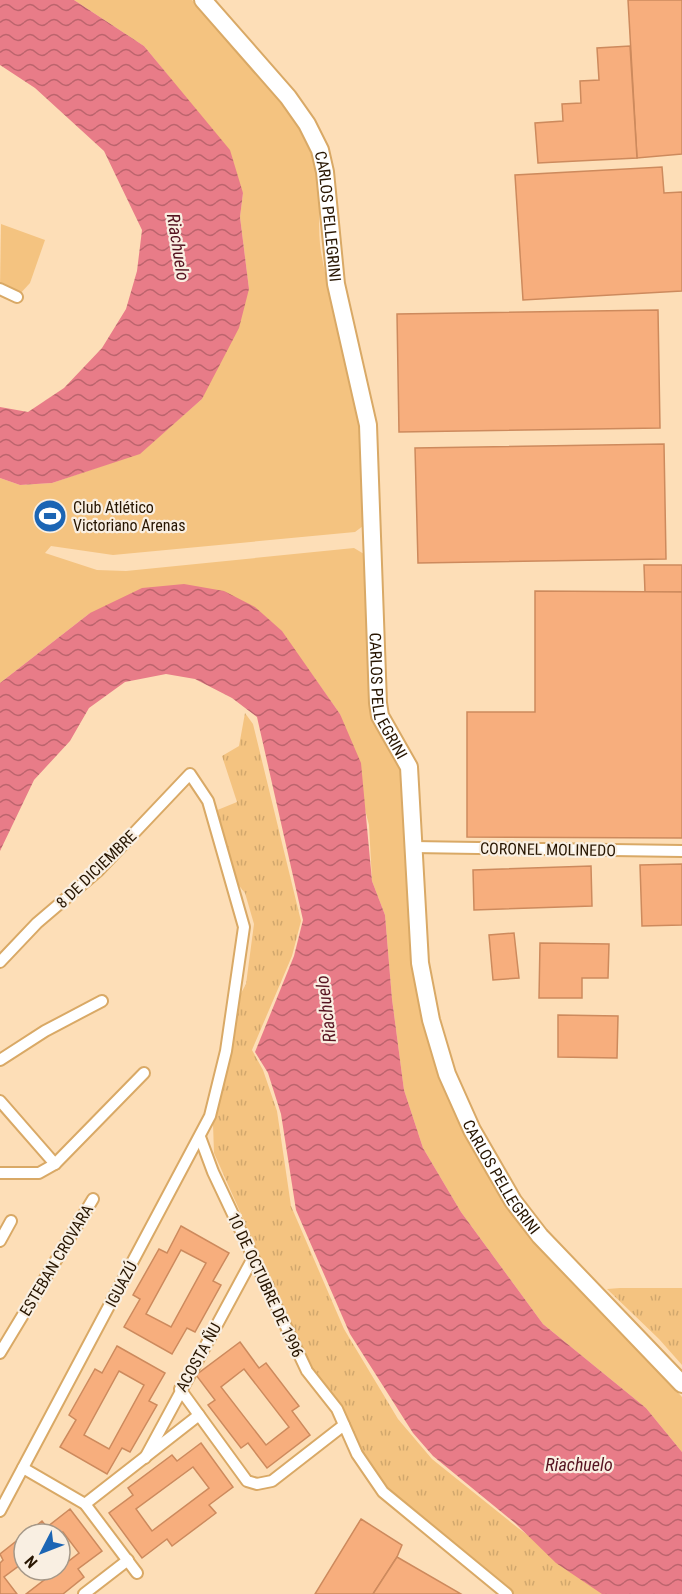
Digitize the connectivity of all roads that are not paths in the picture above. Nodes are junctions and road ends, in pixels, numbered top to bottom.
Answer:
1 (203, 0) edge
2 (0, 289) edge
3 (17, 297) dead end
4 (190, 774) joint
5 (413, 847) junction
6 (682, 851) edge
7 (0, 962) edge
8 (102, 1001) dead end
9 (0, 1060) edge
10 (144, 1073) dead end
11 (0, 1101) edge
12 (200, 1137) junction
13 (55, 1164) junction
14 (0, 1173) edge
15 (93, 1199) dead end
16 (11, 1221) dead end
17 (0, 1241) edge
18 (253, 1258) junction
19 (0, 1353) edge
20 (682, 1384) edge
21 (180, 1389) junction
22 (199, 1415) junction
23 (344, 1425) junction
24 (145, 1458) junction
25 (23, 1468) junction
26 (85, 1504) junction
27 (0, 1511) edge
28 (128, 1560) junction
29 (137, 1573) dead end
30 (84, 1594) edge
31 (507, 1594) edge

1 - 5 street, CARLOS PELLEGRINI
2 - 3 street
4 - 7 street, 8 DE DICIEMBRE
4 - 12 street, IGUAZÚ
5 - 6 street, CORONEL MOLINEDO
5 - 20 street, CARLOS PELLEGRINI
8 - 9 street
10 - 13 street
11 - 13 street
12 - 18 street, 10 DE OCTUBRE DE 1996
12 - 25 street, IGUAZÚ
13 - 14 street
15 - 19 street, ESTEBAN CROVARA
16 - 17 street
18 - 21 street, ACOSTA ÑU
18 - 23 street, 10 DE OCTUBRE DE 1996
21 - 22 street
21 - 24 street, ACOSTA ÑU
22 - 23 street
22 - 24 street, ACOSTA ÑU
23 - 31 street, 10 DE OCTUBRE DE 1996
24 - 26 street, ACOSTA ÑU
25 - 26 street
25 - 27 street, IGUAZÚ
26 - 28 street
28 - 29 street
28 - 30 street

